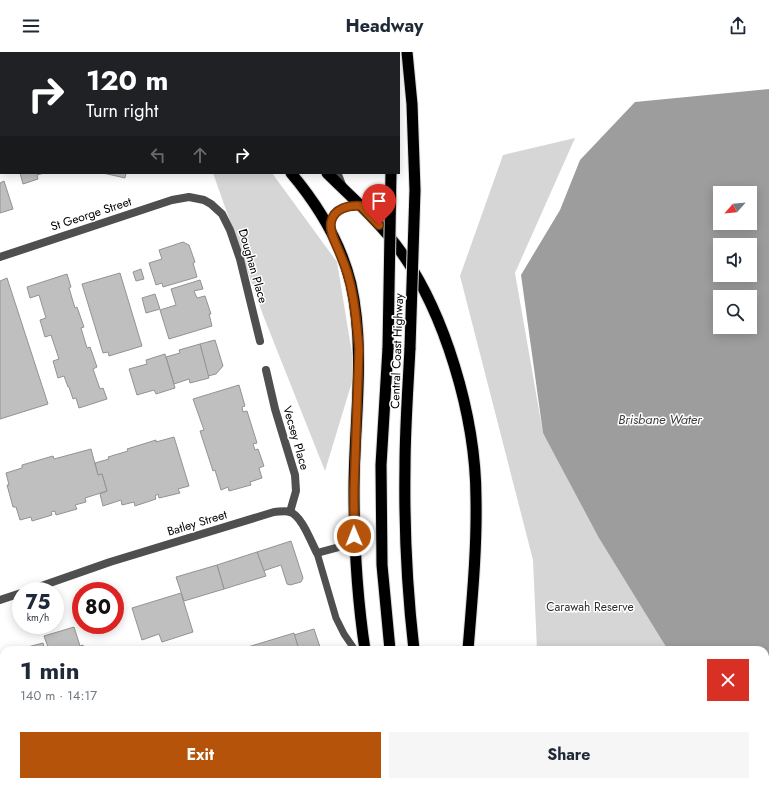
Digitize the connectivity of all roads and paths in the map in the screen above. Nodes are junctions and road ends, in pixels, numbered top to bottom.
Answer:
1 (408, 52) edge
2 (292, 174) edge
3 (327, 174) edge
4 (338, 174) edge
5 (391, 174) edge
6 (346, 192) junction
7 (190, 197) joint
8 (361, 206) junction
9 (331, 232) junction
10 (0, 257) edge
11 (260, 341) dead end
12 (266, 370) dead end
13 (290, 512) junction
14 (355, 545) junction
15 (316, 553) junction
16 (53, 582) edge
17 (12, 596) edge
18 (0, 600) edge
19 (352, 646) edge
20 (365, 646) edge
21 (390, 646) edge
22 (414, 646) edge
23 (468, 646) edge

1 - 22 highway, Central Coast Highway, bridge
2 - 9 highway
3 - 6 highway
4 - 6 lane
5 - 21 highway, Central Coast Highway, bridge
6 - 8 highway
7 - 10 street, St George Street
7 - 11 street, Doughan Place
8 - 9 lane
8 - 23 highway
9 - 14 highway
12 - 13 street, Vecsey Place
13 - 15 street
13 - 16 street, Batley Street
14 - 15 street
14 - 20 highway
15 - 19 lane
17 - 18 street

